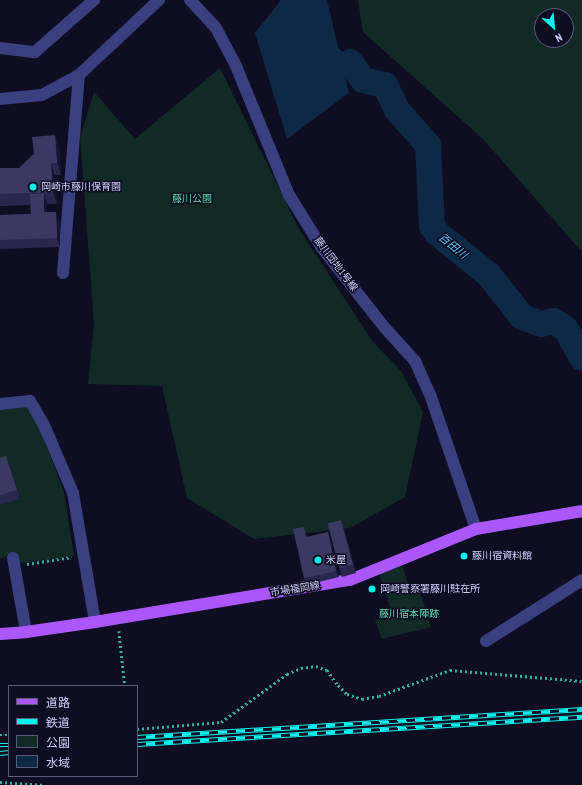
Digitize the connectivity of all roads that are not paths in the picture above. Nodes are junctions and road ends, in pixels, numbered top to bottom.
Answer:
1 (94, 0) edge
2 (159, 0) edge
3 (190, 0) edge
4 (0, 48) edge
5 (79, 75) junction
6 (0, 99) edge
7 (63, 273) dead end
8 (0, 404) edge
9 (582, 511) edge
10 (476, 529) junction
11 (14, 562) road end
12 (582, 580) edge
13 (95, 622) junction
14 (26, 632) junction
15 (0, 634) edge
16 (486, 641) dead end

1 - 4 street
2 - 5 street
3 - 10 street, 藤川団地1号線
5 - 6 street
5 - 7 street
8 - 13 street
9 - 10 main road, 市場福岡線
10 - 13 main road, 市場福岡線
11 - 14 street
12 - 16 street
13 - 14 main road, 市場福岡線
14 - 15 main road, 市場福岡線

